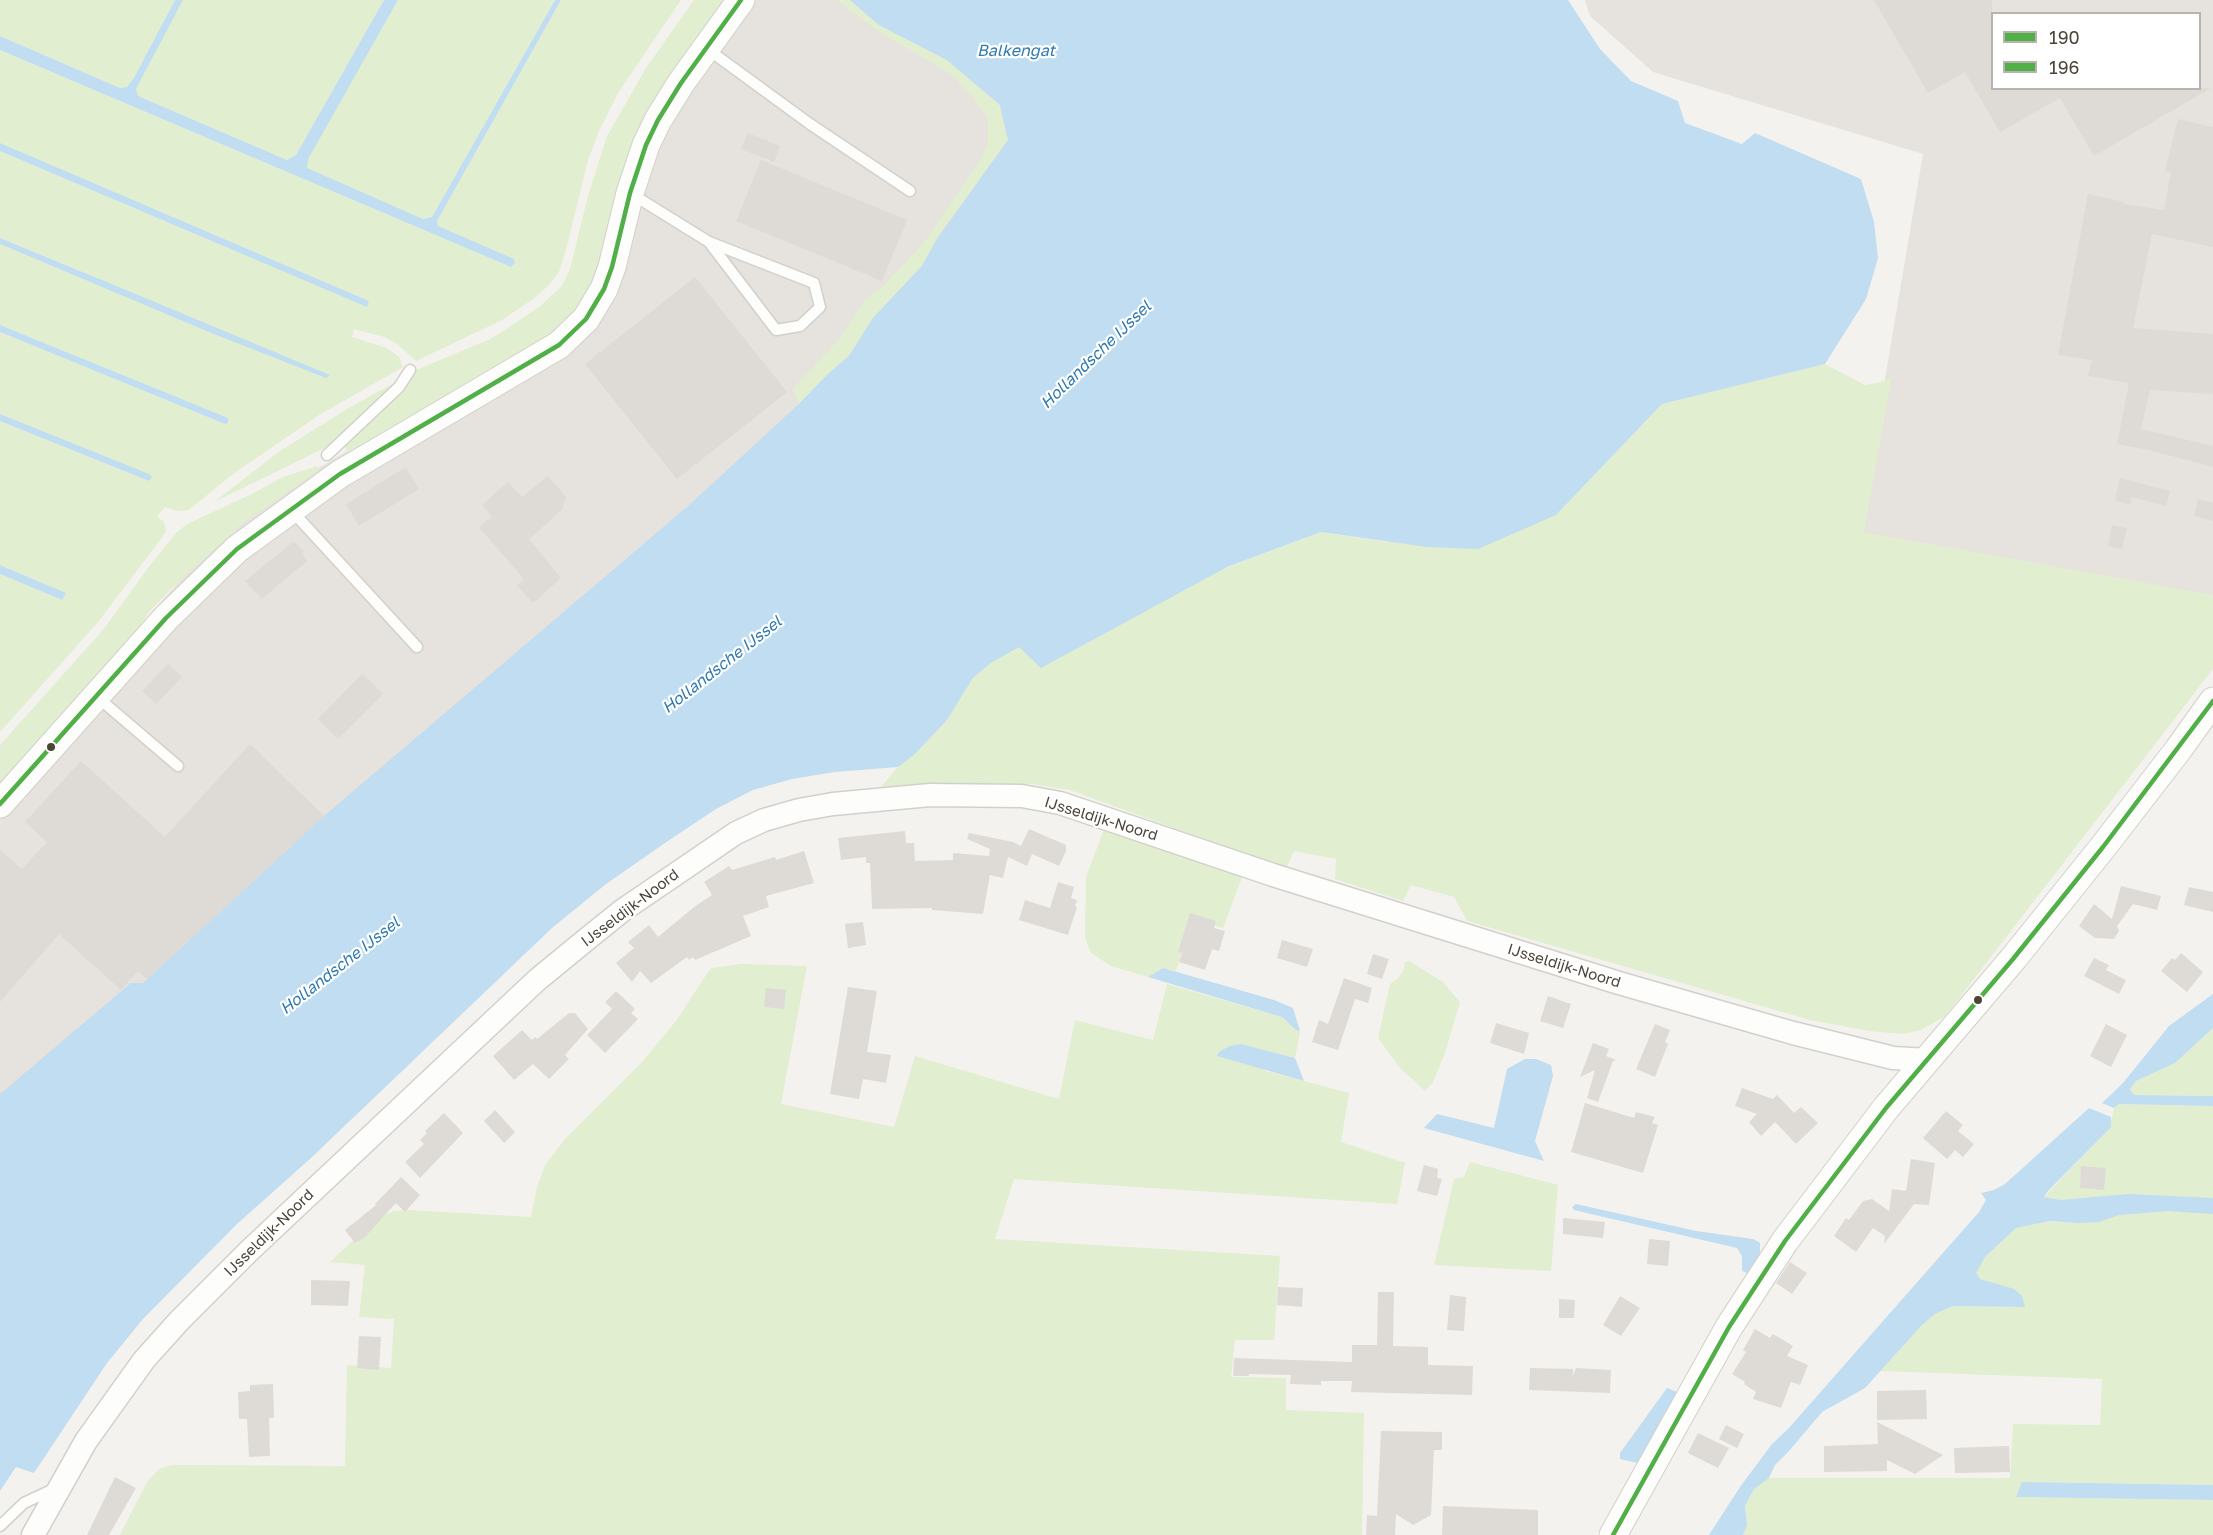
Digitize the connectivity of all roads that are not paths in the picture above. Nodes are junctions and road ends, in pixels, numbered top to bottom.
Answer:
1 (741, 0) edge
2 (706, 48) junction
3 (909, 191) dead end
4 (630, 193) junction
5 (709, 242) junction
6 (410, 370) dead end
7 (327, 455) dead end
8 (290, 509) junction
9 (417, 647) dead end
10 (96, 696) junction
11 (2213, 701) edge
12 (178, 766) dead end
13 (0, 804) edge
14 (1928, 1060) junction
15 (60, 1486) junction
16 (0, 1527) edge
17 (33, 1535) edge
18 (1613, 1535) edge

1 - 2 street
2 - 3 lane
2 - 4 street
4 - 5 lane
4 - 8 street
5 - 5 lane
6 - 7 lane
8 - 9 lane
8 - 10 street
10 - 12 lane
10 - 13 street
11 - 14 street
14 - 15 street, IJsseldijk-Noord
14 - 18 street
15 - 16 lane
15 - 17 street, IJsseldijk-Noord

